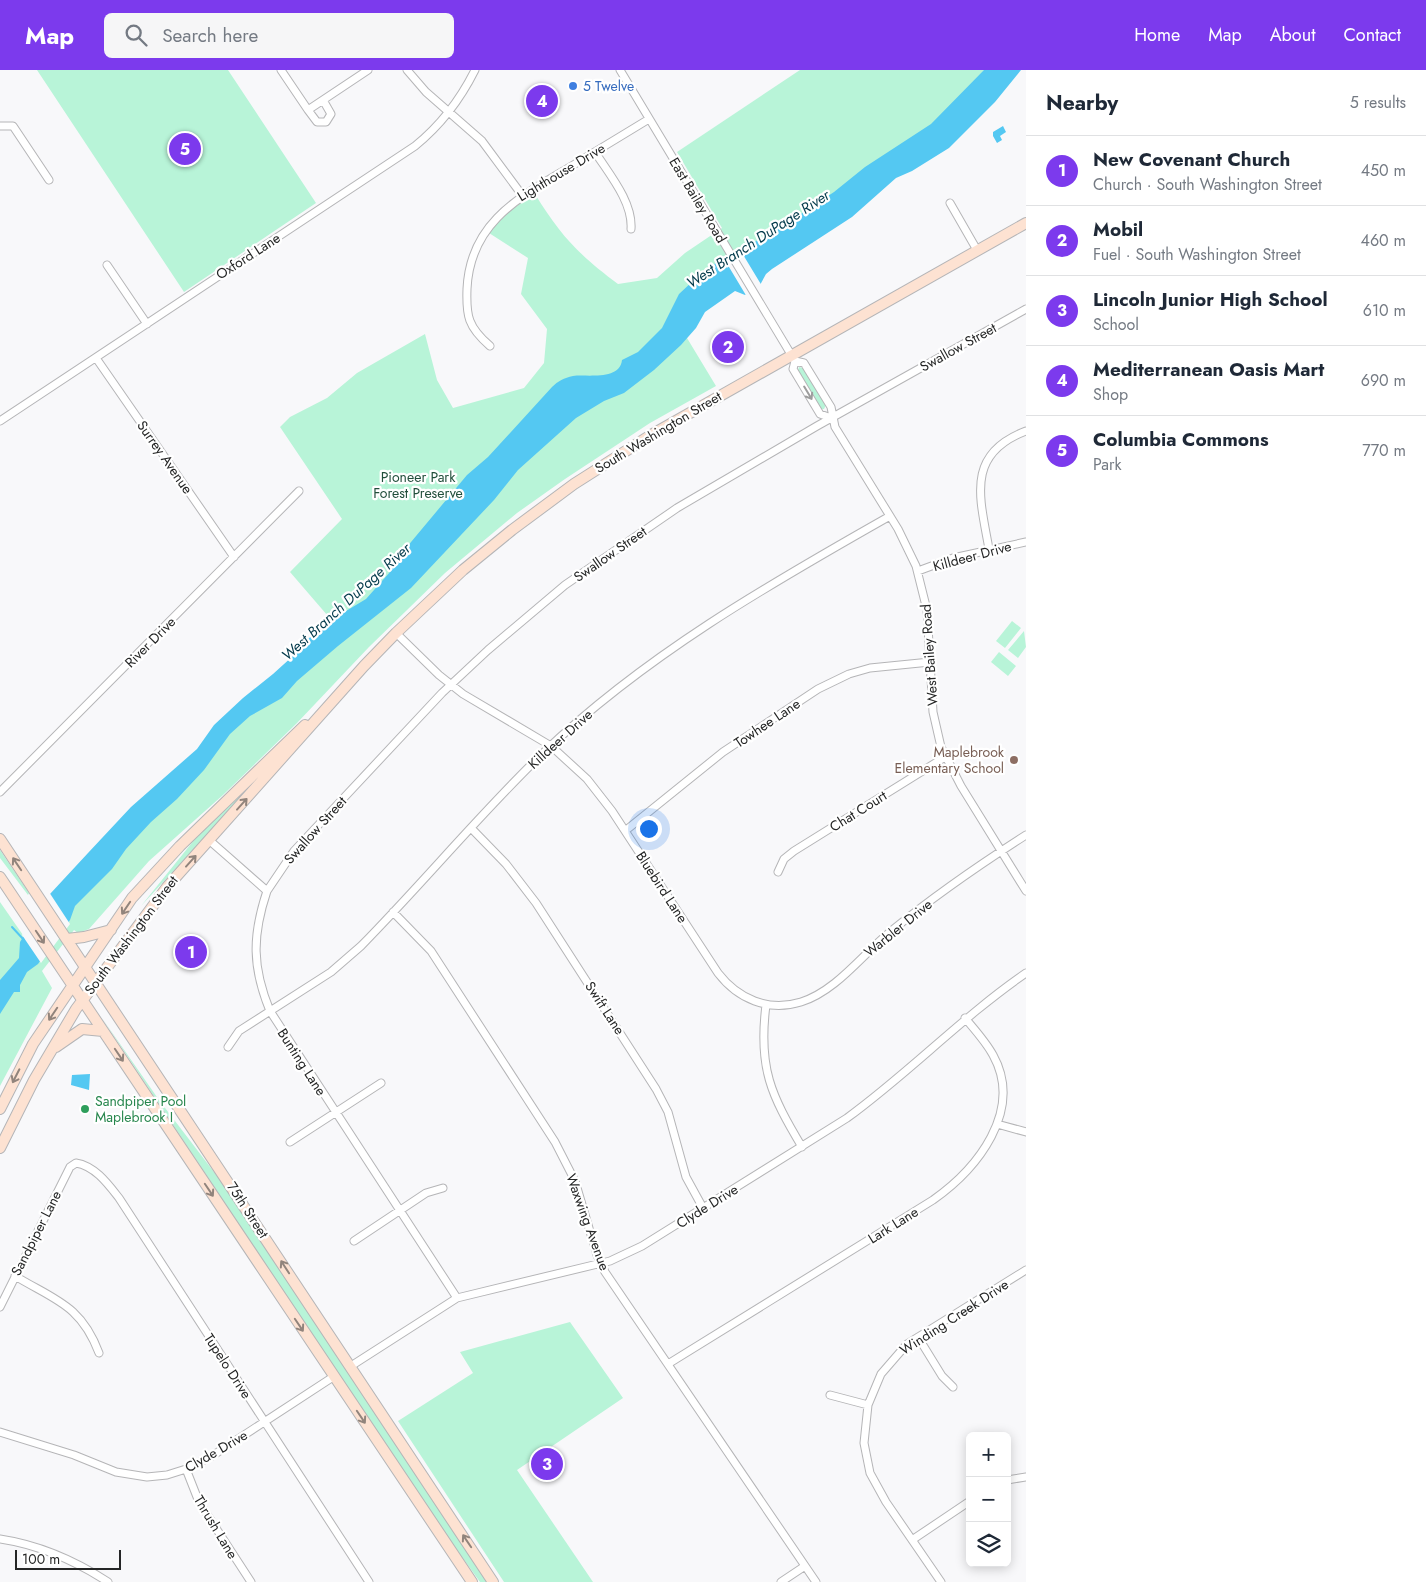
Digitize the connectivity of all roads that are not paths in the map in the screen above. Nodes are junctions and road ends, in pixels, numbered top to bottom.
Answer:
1 (281, 70) edge
2 (368, 70) edge
3 (407, 70) edge
4 (475, 70) edge
5 (620, 70) edge
6 (324, 100) junction
7 (308, 110) junction
8 (450, 112) junction
9 (649, 119) junction
10 (0, 126) edge
11 (595, 152) junction
12 (49, 180) dead end
13 (522, 195) junction
14 (950, 203) dead end
15 (1026, 223) edge
16 (631, 229) dead end
17 (977, 250) junction
18 (107, 265) dead end
19 (1026, 309) edge
20 (147, 324) junction
21 (490, 346) dead end
22 (96, 358) junction
23 (793, 358) junction
24 (832, 418) junction
25 (0, 421) edge
26 (1026, 431) edge
27 (299, 491) dead end
28 (890, 516) junction
29 (1026, 542) edge
30 (989, 549) junction
31 (234, 557) junction
32 (918, 571) junction
33 (396, 633) junction
34 (930, 662) junction
35 (451, 684) junction
36 (333, 700) junction
37 (551, 746) junction
38 (945, 757) junction
39 (0, 792) edge
40 (471, 828) junction
41 (625, 831) junction
42 (1026, 836) edge
43 (0, 839) edge
44 (209, 840) junction
45 (1001, 851) junction
46 (778, 872) dead end
47 (0, 877) edge
48 (267, 891) junction
49 (1026, 891) edge
50 (393, 912) junction
51 (111, 930) junction
52 (67, 939) junction
53 (86, 966) junction
54 (1026, 973) edge
55 (96, 982) junction
56 (72, 984) junction
57 (82, 1000) junction
58 (766, 1005) junction
59 (270, 1011) junction
60 (965, 1018) junction
61 (103, 1031) junction
62 (228, 1048) dead end
63 (52, 1050) junction
64 (381, 1083) dead end
65 (0, 1109) edge
66 (335, 1113) junction
67 (997, 1124) junction
68 (1026, 1132) edge
69 (290, 1142) dead end
70 (802, 1147) junction
71 (0, 1148) edge
72 (76, 1163) joint
73 (442, 1188) dead end
74 (703, 1208) junction
75 (399, 1211) junction
76 (354, 1241) dead end
77 (601, 1263) junction
78 (1026, 1270) edge
79 (15, 1276) junction
80 (457, 1298) junction
81 (0, 1307) edge
82 (918, 1337) junction
83 (99, 1353) dead end
84 (668, 1364) junction
85 (351, 1366) junction
86 (333, 1377) junction
87 (953, 1387) dead end
88 (830, 1395) dead end
89 (868, 1405) junction
90 (265, 1422) junction
91 (0, 1432) edge
92 (186, 1469) junction
93 (1026, 1477) edge
94 (1011, 1479) edge
95 (966, 1504) edge
96 (0, 1539) edge
97 (912, 1540) junction
98 (805, 1566) junction
99 (108, 1582) edge
100 (251, 1582) edge
101 (369, 1582) edge
102 (472, 1582) edge
103 (494, 1582) edge
104 (781, 1582) edge
105 (816, 1582) edge
106 (941, 1582) edge

1 - 7 street
2 - 6 street
3 - 8 street
4 - 8 street, Oxford Lane
5 - 9 street, East Bailey Road
6 - 7 street
6 - 7 street
8 - 13 street
8 - 20 street, Oxford Lane
9 - 11 street, Lighthouse Drive
9 - 23 street, East Bailey Road
10 - 12 street
11 - 13 street, Lighthouse Drive
11 - 16 street
13 - 21 street, Lighthouse Drive
14 - 17 street
15 - 17 main road, South Washington Street
17 - 23 main road, South Washington Street
18 - 20 street
19 - 24 street, Swallow Street
20 - 22 street, Oxford Lane
22 - 25 street, Oxford Lane
22 - 31 street, Surrey Avenue
23 - 24 street, West Bailey Road
23 -> 24 street, West Bailey Road
23 - 33 main road, South Washington Street
24 - 28 street, West Bailey Road
24 - 35 street, Swallow Street
26 - 30 street
27 - 31 street, River Drive
28 - 32 street, West Bailey Road
28 - 37 street, Killdeer Drive
29 - 30 street, Killdeer Drive
30 - 32 street, Killdeer Drive
31 - 39 street, River Drive
32 - 34 street, West Bailey Road
33 - 35 street, Bluebird Lane
33 - 36 main road, South Washington Street
34 - 38 street, West Bailey Road
34 - 41 street, Towhee Lane
35 - 37 street, Bluebird Lane
35 - 48 street, Swallow Street
44 -> 36 main road, South Washington Street
36 -> 51 main road, South Washington Street
37 - 40 street, Killdeer Drive
37 - 41 street, Bluebird Lane
38 - 45 street, West Bailey Road
38 - 46 street, Chat Court
40 - 50 street, Killdeer Drive
40 - 74 street, Swift Lane
41 - 58 street, Bluebird Lane
42 - 45 street, Warbler Drive
52 -> 43 main road, 75th Street
44 - 48 street
55 -> 44 main road, South Washington Street
45 - 49 street, West Bailey Road
45 - 58 street, Warbler Drive
47 -> 56 main road, 75th Street
48 - 59 street, Bunting Lane
50 - 59 street, Killdeer Drive
50 - 77 street, Waxwing Avenue
51 - 52 main road
51 - 53 main road, South Washington Street
52 - 53 main road, 75th Street
53 - 55 main road, 75th Street
53 - 56 main road, South Washington Street
54 - 60 street, Clyde Drive
55 - 57 main road, South Washington Street
85 -> 55 main road, 75th Street
56 - 57 main road, 75th Street
56 -> 65 main road, South Washington Street
57 - 61 main road, 75th Street
57 - 63 main road, South Washington Street
58 - 70 street
59 - 62 street
59 - 66 street, Bunting Lane
60 - 67 street, Lark Lane
60 - 70 street, Clyde Drive
61 - 63 main road
61 -> 86 main road, 75th Street
63 - 71 main road, South Washington Street
64 - 66 street
66 - 69 street
66 - 75 street, Bunting Lane
67 - 68 street
67 - 84 street, Lark Lane
70 - 74 street, Clyde Drive
72 - 79 street, Sandpiper Lane
72 - 90 street, Tupelo Drive
73 - 75 street
74 - 77 street, Clyde Drive
75 - 76 street
75 - 80 street, Bunting Lane
77 - 80 street, Clyde Drive
77 - 84 street, Waxwing Avenue
78 - 82 street, Winding Creek Drive
79 - 81 street, Sandpiper Lane
79 - 83 street
80 - 85 street, Clyde Drive
82 - 87 street
82 - 89 street, Winding Creek Drive
84 - 98 street, Waxwing Avenue
103 -> 85 main road, 75th Street
86 - 90 street, Clyde Drive
86 -> 102 main road, 75th Street
88 - 89 street
89 - 97 street, Winding Creek Drive
90 - 92 street, Clyde Drive
90 - 101 street, Tupelo Drive
91 - 92 street, Clyde Drive
92 - 100 street, Thrush Lane
93 - 94 street
95 - 97 street
96 - 99 street
97 - 106 street, Winding Creek Drive
98 - 104 street
98 - 105 street, Waxwing Avenue

